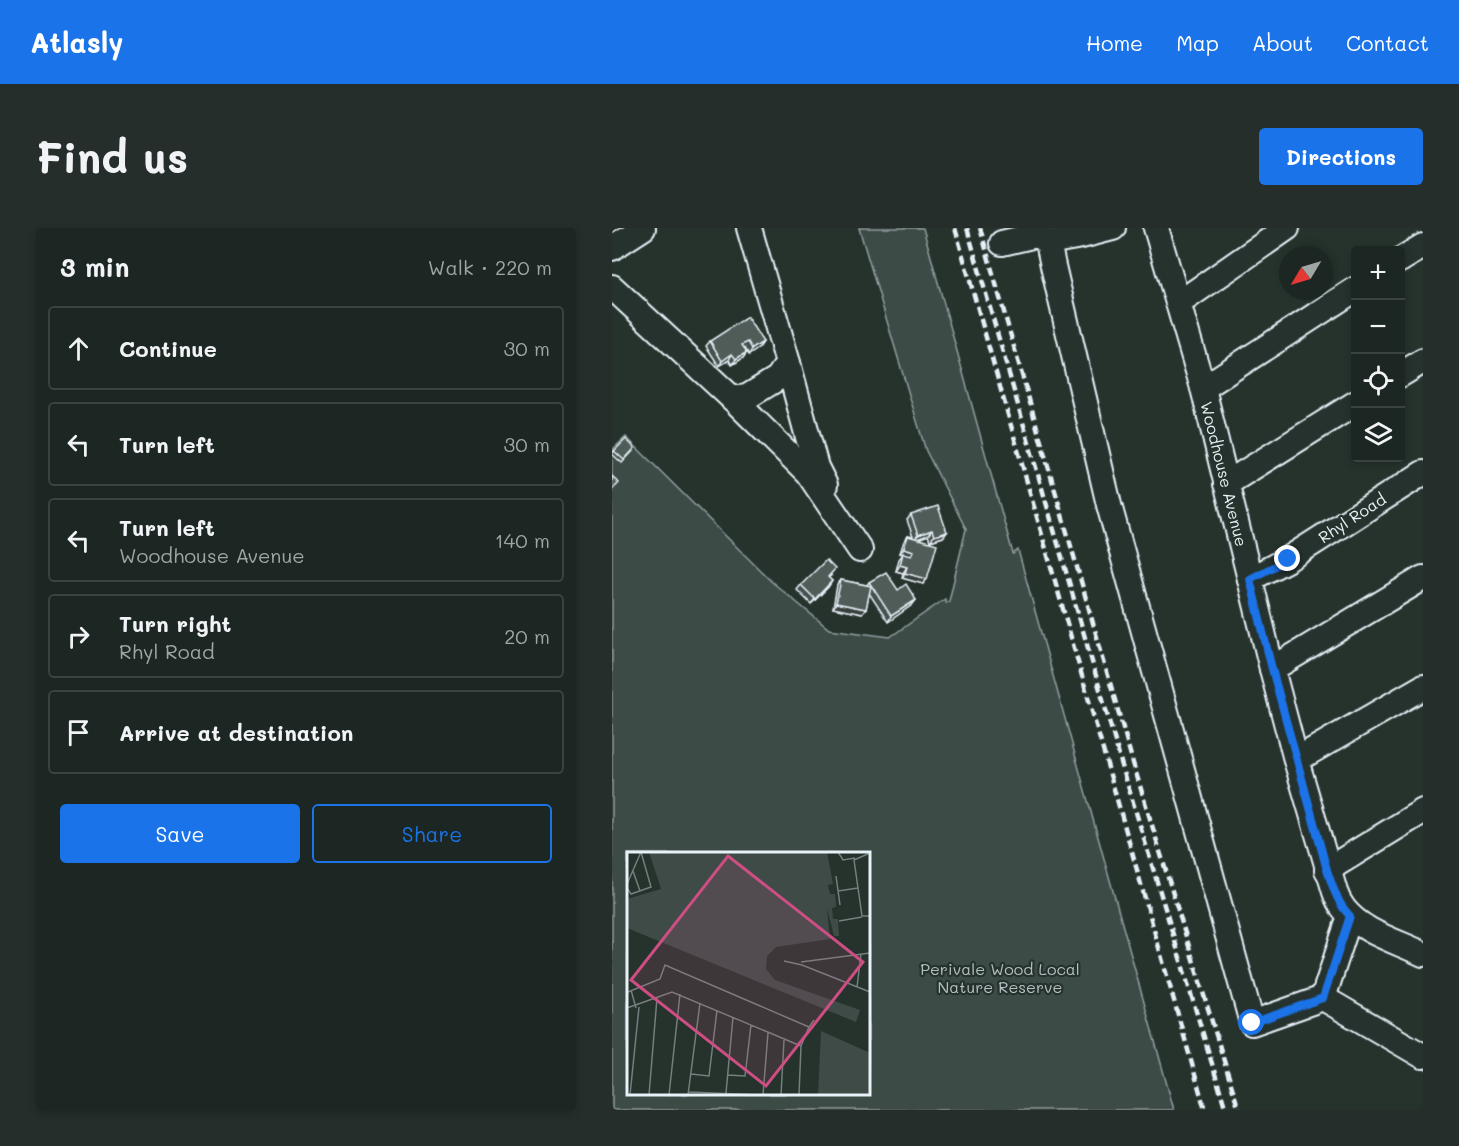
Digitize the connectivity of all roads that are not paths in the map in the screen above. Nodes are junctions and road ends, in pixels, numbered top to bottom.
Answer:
1 (643, 228) edge
2 (748, 228) edge
3 (1113, 228) edge
4 (1156, 228) edge
5 (1287, 228) edge
6 (1048, 242) junction
7 (1002, 243) dead end
8 (1423, 246) edge
9 (612, 248) edge
10 (1405, 257) edge
11 (612, 286) edge
12 (1351, 292) edge
13 (1179, 303) junction
14 (1423, 361) edge
15 (788, 363) junction
16 (1405, 372) edge
17 (1203, 388) junction
18 (733, 399) junction
19 (1351, 407) edge
20 (1423, 472) edge
21 (1226, 484) junction
22 (1423, 578) edge
23 (1250, 579) junction
24 (1272, 669) junction
25 (1423, 687) edge
26 (1296, 760) junction
27 (1423, 811) edge
28 (1327, 870) junction
29 (1350, 916) junction
30 (1420, 947) edge
31 (1323, 998) junction
32 (1423, 1056) edge

1 - 9 street
2 - 15 street
3 - 6 street
4 - 13 street, Woodhouse Avenue
5 - 13 street
6 - 7 street
6 - 31 street
8 - 10 street
11 - 18 street
12 - 17 street
13 - 17 street, Woodhouse Avenue
14 - 16 street
15 - 18 street
15 - 18 street
17 - 21 street, Woodhouse Avenue
19 - 21 street
20 - 23 street, Rhyl Road
21 - 23 street, Woodhouse Avenue
22 - 24 street
23 - 24 street, Woodhouse Avenue
24 - 26 street, Woodhouse Avenue
25 - 26 street
26 - 28 street, Woodhouse Avenue
27 - 28 street
28 - 29 street, Woodhouse Avenue
29 - 30 street, Woodhouse Avenue
29 - 31 street
31 - 32 street

